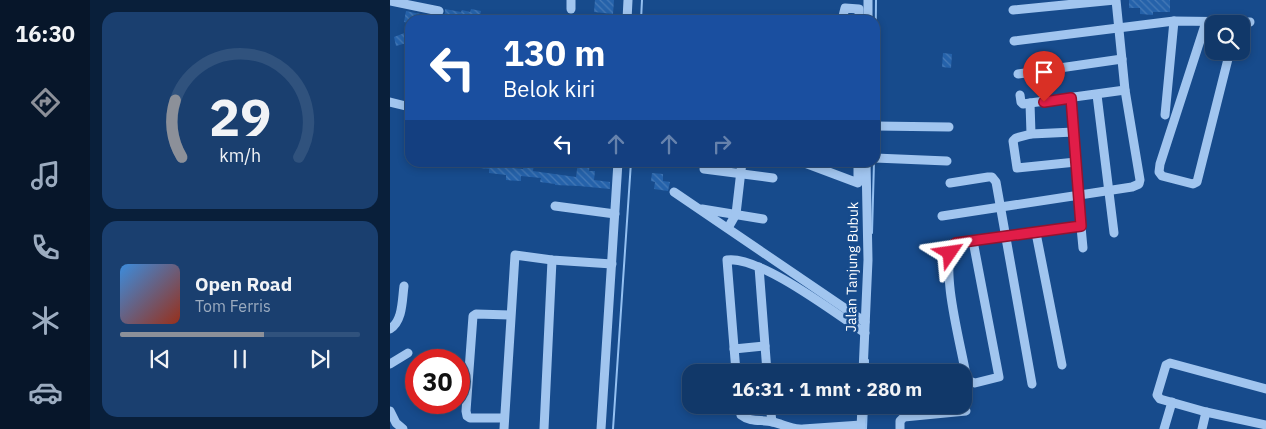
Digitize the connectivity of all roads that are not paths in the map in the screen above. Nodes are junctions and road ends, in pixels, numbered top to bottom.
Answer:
1 (628, 0) edge
2 (1116, 0) edge
3 (390, 1) edge
4 (863, 3) edge
5 (1013, 10) dead end
6 (439, 11) dead end
7 (627, 15) edge
8 (843, 15) edge
9 (867, 15) edge
10 (1174, 22) junction
11 (1205, 22) edge
12 (1205, 25) edge
13 (1119, 29) junction
14 (1014, 41) dead end
15 (1122, 59) junction
16 (1228, 60) edge
17 (1018, 74) dead end
18 (1125, 90) junction
19 (1020, 94) dead end
20 (1097, 95) junction
21 (1071, 98) junction
22 (390, 102) edge
23 (1030, 103) junction
24 (405, 106) edge
25 (1165, 115) dead end
26 (880, 126) edge
27 (949, 127) dead end
28 (1074, 132) junction
29 (1031, 134) junction
30 (880, 158) edge
31 (947, 161) dead end
32 (1076, 162) junction
33 (618, 167) edge
34 (742, 167) edge
35 (823, 167) edge
36 (858, 167) edge
37 (866, 167) edge
38 (704, 169) dead end
39 (741, 173) junction
40 (773, 178) dead end
41 (950, 184) dead end
42 (1109, 190) junction
43 (674, 192) dead end
44 (1078, 195) junction
45 (555, 206) dead end
46 (1000, 207) junction
47 (699, 209) junction
48 (616, 214) junction
49 (736, 214) junction
50 (942, 216) dead end
51 (763, 219) dead end
52 (1081, 226) junction
53 (728, 228) junction
54 (1036, 232) junction
55 (1114, 233) dead end
56 (1006, 237) junction
57 (973, 241) junction
58 (1083, 248) dead end
59 (552, 260) junction
60 (612, 264) junction
61 (759, 267) junction
62 (404, 286) dead end
63 (510, 315) junction
64 (865, 322) junction
65 (390, 329) edge
66 (865, 333) junction
67 (765, 346) junction
68 (734, 349) junction
69 (405, 355) edge
70 (390, 364) edge
71 (735, 364) edge
72 (766, 364) edge
73 (863, 364) edge
74 (1062, 365) dead end
75 (1032, 384) dead end
76 (1266, 389) edge
77 (1172, 402) junction
78 (390, 411) edge
79 (1206, 412) junction
80 (741, 414) edge
81 (771, 414) edge
82 (862, 414) edge
83 (929, 414) edge
84 (504, 418) junction
85 (772, 422) junction
86 (1266, 425) edge
87 (1250, 426) edge
88 (861, 427) edge
89 (403, 429) edge
90 (504, 429) edge
91 (544, 429) edge
92 (601, 429) edge
93 (802, 429) edge
94 (900, 429) edge
95 (1164, 429) edge
96 (1202, 429) edge

1 - 7 street
2 - 5 street
2 - 13 street
3 - 6 street
4 - 8 street
4 - 9 street
10 - 11 street
10 - 13 street
10 - 25 street
12 - 16 street
13 - 14 street
13 - 15 street
15 - 17 street
15 - 18 street
18 - 20 street
18 - 42 street
19 - 23 street
20 - 21 street
20 - 42 street
21 - 23 street
21 - 28 street
22 - 24 street
23 - 29 street
26 - 27 street
28 - 29 street
28 - 32 street
29 - 32 street
30 - 31 street
32 - 44 street
33 - 48 street
34 - 39 street
35 - 36 street
37 - 64 street, Jalan Tanjung Bubuk
38 - 39 street
39 - 40 street
39 - 49 street
41 - 46 street
42 - 44 street
42 - 55 street
43 - 47 street
44 - 46 street
44 - 52 street
45 - 48 street
46 - 50 street
46 - 56 street
47 - 49 street
47 - 53 street
48 - 60 street
49 - 51 street
49 - 53 street
52 - 54 street
52 - 58 street
53 - 64 street
54 - 56 street
54 - 74 street
56 - 57 street
56 - 75 street
57 - 57 street
59 - 60 street
59 - 63 street
59 - 91 street
60 - 92 street
61 - 66 street
61 - 67 street
61 - 68 street
62 - 65 street
63 - 84 street
63 - 84 street
64 - 66 street, Jalan Tanjung Bubuk
66 - 73 street, Jalan Tanjung Bubuk
67 - 68 street
67 - 72 street
68 - 71 street
69 - 70 street
76 - 77 street
77 - 79 street
77 - 95 street
78 - 89 street
79 - 87 street
79 - 96 street
80 - 85 street
81 - 85 street
82 - 88 street
83 - 94 street
84 - 90 street
85 - 93 street
86 - 87 street
88 - 93 street

